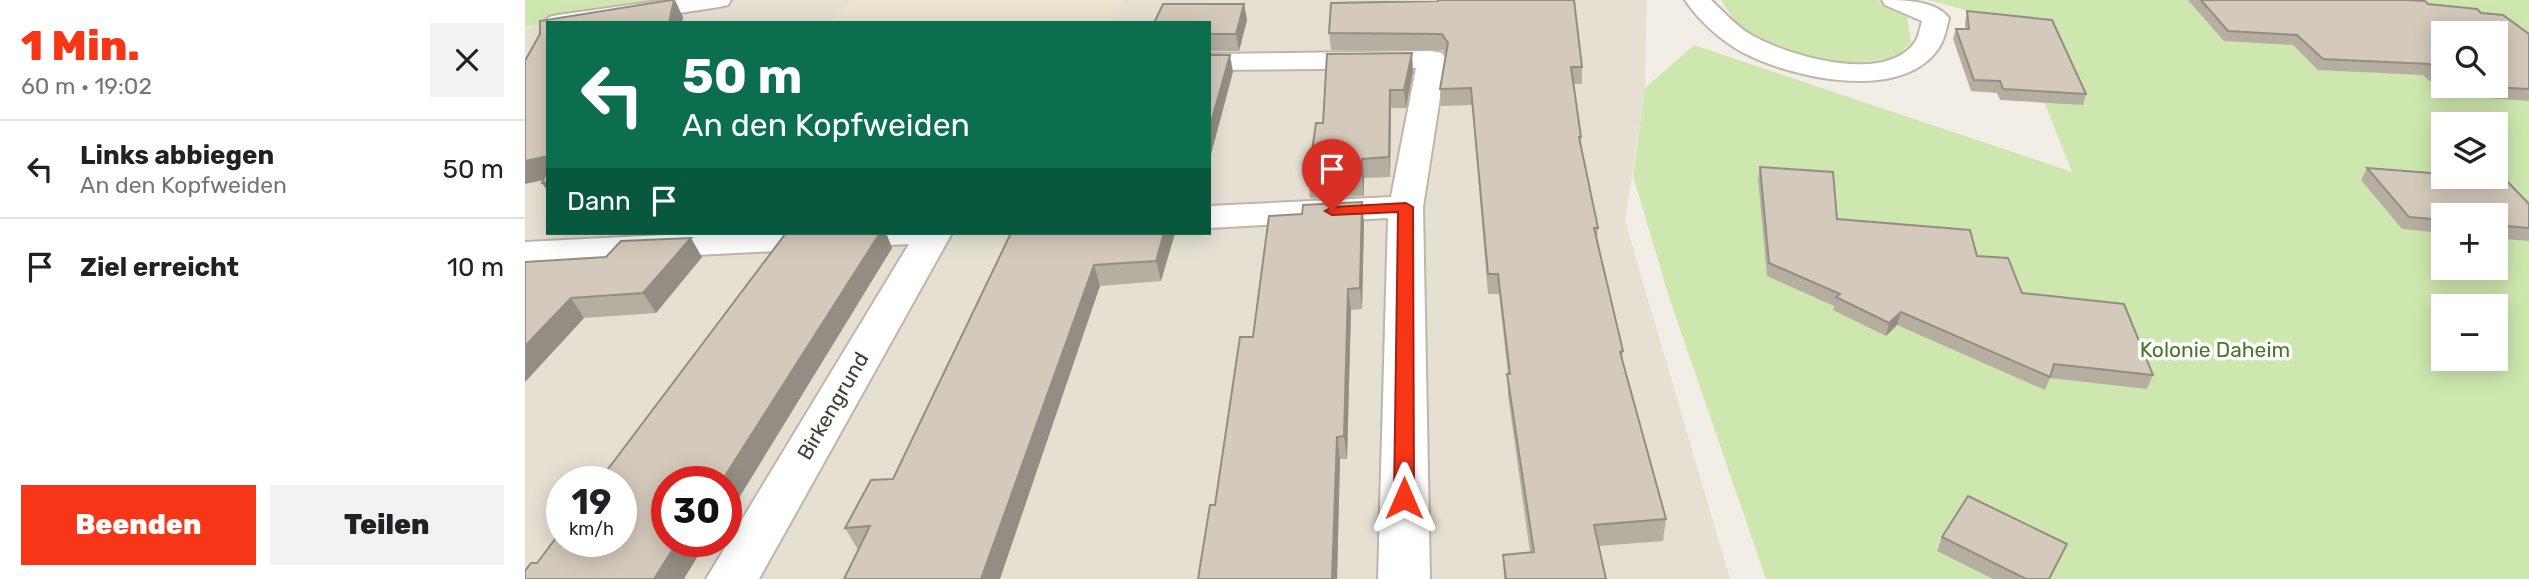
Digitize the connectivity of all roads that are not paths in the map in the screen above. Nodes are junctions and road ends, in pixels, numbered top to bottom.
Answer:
1 (719, 0) edge
2 (1697, 0) edge
3 (1894, 0) edge
4 (584, 21) edge
5 (1211, 62) edge
6 (1406, 207) junction
7 (1211, 217) edge
8 (872, 235) edge
9 (933, 235) edge
10 (525, 253) edge
11 (732, 579) edge
12 (1404, 579) edge

1 - 4 street
2 - 3 street
5 - 6 street
6 - 7 street
6 - 12 street
8 - 10 street
9 - 11 street, Birkengrund

